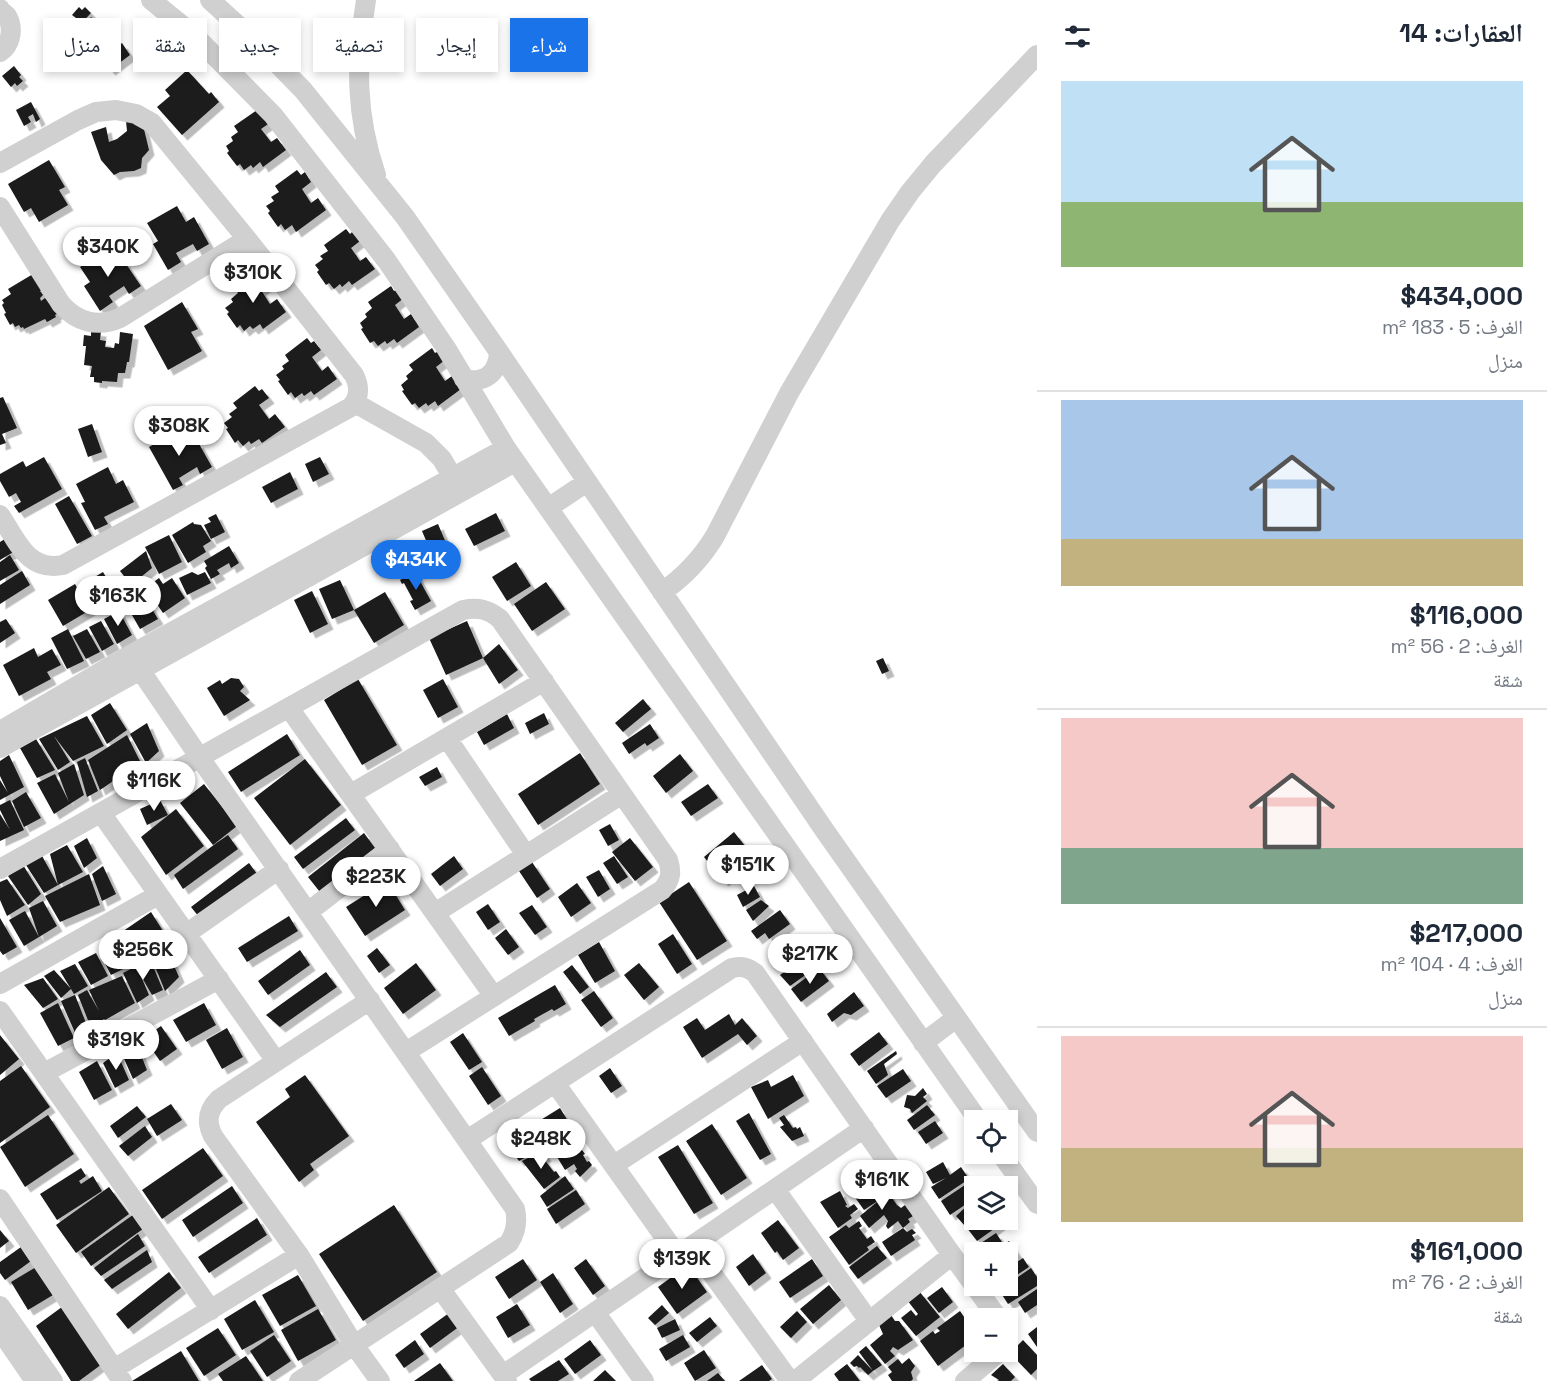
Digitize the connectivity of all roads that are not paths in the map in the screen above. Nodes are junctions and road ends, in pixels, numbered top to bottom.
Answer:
1 (151, 0) edge
2 (210, 0) edge
3 (366, 0) edge
4 (0, 9) edge
5 (0, 52) edge
6 (1037, 55) edge
7 (359, 90) junction
8 (330, 123) junction
9 (0, 163) edge
10 (379, 184) junction
11 (0, 207) edge
12 (248, 239) junction
13 (499, 352) junction
14 (464, 379) junction
15 (355, 403) junction
16 (511, 455) junction
17 (453, 478) junction
18 (587, 482) junction
19 (548, 508) junction
20 (0, 515) edge
21 (662, 592) junction
22 (136, 662) junction
23 (544, 681) junction
24 (289, 708) junction
25 (2, 737) edge
26 (447, 738) junction
27 (200, 758) junction
28 (351, 794) junction
29 (622, 794) junction
30 (101, 813) junction
31 (390, 849) junction
32 (526, 855) junction
33 (0, 869) edge
34 (279, 869) junction
35 (158, 895) junction
36 (308, 912) junction
37 (435, 913) junction
38 (186, 934) junction
39 (219, 980) junction
40 (0, 984) edge
41 (493, 996) junction
42 (369, 999) junction
43 (0, 1011) edge
44 (956, 1018) junction
45 (803, 1041) junction
46 (923, 1043) junction
47 (406, 1052) junction
48 (276, 1061) junction
49 (44, 1073) junction
50 (555, 1083) junction
51 (971, 1110) edge
52 (864, 1128) junction
53 (1037, 1132) edge
54 (467, 1140) junction
55 (1008, 1164) edge
56 (614, 1165) junction
57 (775, 1189) junction
58 (0, 1199) edge
59 (1037, 1204) edge
60 (685, 1251) junction
61 (952, 1255) junction
62 (298, 1256) junction
63 (440, 1288) junction
64 (0, 1306) edge
65 (991, 1308) edge
66 (211, 1310) junction
67 (595, 1312) junction
68 (869, 1321) junction
69 (0, 1330) edge
70 (354, 1345) junction
71 (987, 1362) edge
72 (118, 1375) edge
73 (505, 1378) edge
74 (35, 1381) edge
75 (53, 1381) edge
76 (299, 1381) edge
77 (380, 1381) edge
78 (644, 1381) edge
79 (790, 1381) edge
80 (795, 1381) edge
81 (965, 1381) edge

1 - 14 street
2 - 8 street
3 - 7 street
4 - 5 street
6 - 21 street
7 - 8 street
7 - 10 street
8 - 10 street
9 - 12 street
10 - 13 street
11 - 12 street
12 - 15 street
13 - 14 street
13 - 18 street
14 - 16 street
15 - 17 street
15 - 20 street
16 - 17 street
16 - 19 street
16 - 22 street
17 - 22 street
18 - 19 street
18 - 21 street
19 - 46 street
21 - 44 street
22 - 25 street
22 - 27 street
23 - 24 street
23 - 26 street
23 - 29 street
24 - 27 street
24 - 28 street
26 - 28 street
26 - 32 street
27 - 30 street
27 - 34 street
28 - 31 street
29 - 32 street
29 - 41 street
30 - 33 street
30 - 35 street
31 - 36 street
31 - 37 street
32 - 37 street
34 - 36 street
34 - 38 street
35 - 38 street
35 - 40 street
36 - 42 street
37 - 41 street
38 - 39 street
39 - 48 street
39 - 49 street
41 - 47 street
42 - 47 street
42 - 48 street
43 - 49 street
44 - 46 street
44 - 53 street
45 - 50 street
45 - 52 street
45 - 56 street
46 - 51 street
47 - 54 street
48 - 62 street
49 - 66 street
50 - 54 street
50 - 56 street
52 - 57 street
52 - 61 street
54 - 63 street
55 - 59 street
56 - 60 street
57 - 60 street
57 - 68 street
58 - 72 street
60 - 67 street
60 - 79 street
61 - 65 street
61 - 68 street
62 - 66 street
62 - 70 street
63 - 70 street
63 - 73 street
64 - 75 street
66 - 72 street
67 - 73 street
67 - 78 street
68 - 80 street
69 - 74 street
70 - 76 street
70 - 77 street
71 - 81 street

